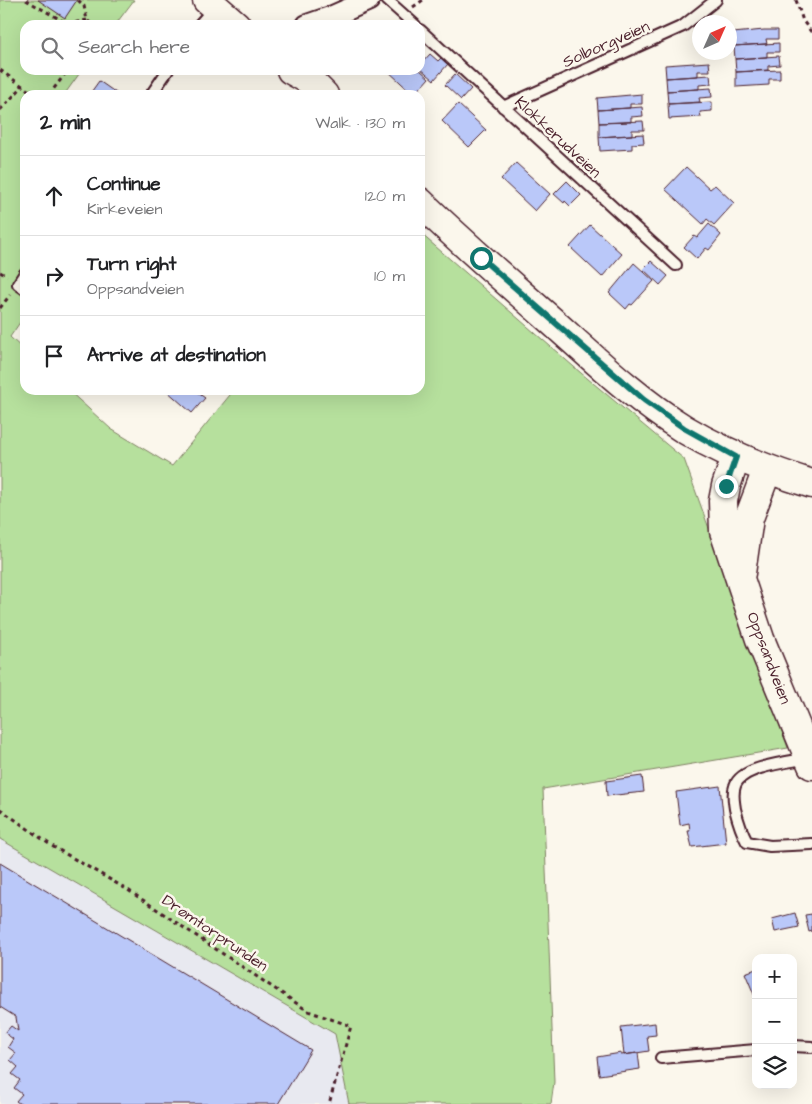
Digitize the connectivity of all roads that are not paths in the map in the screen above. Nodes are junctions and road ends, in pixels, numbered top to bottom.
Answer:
1 (369, 0) edge
2 (387, 0) edge
3 (716, 0) edge
4 (207, 11) edge
5 (226, 20) edge
6 (331, 20) edge
7 (409, 20) edge
8 (425, 35) edge
9 (165, 75) edge
10 (291, 75) edge
11 (154, 90) edge
12 (319, 90) edge
13 (503, 107) junction
14 (425, 207) edge
15 (676, 265) dead end
16 (736, 457) junction
17 (767, 470) junction
18 (812, 484) edge
19 (740, 576) junction
20 (810, 762) edge
21 (812, 844) edge
22 (797, 1046) edge
23 (812, 1048) edge
24 (752, 1050) edge
25 (661, 1058) dead end

1 - 6 street
2 - 7 lane
3 - 13 lane, Solborgveien
4 - 5 main road
8 - 13 lane, Klokkerudveien
9 - 11 lane
10 - 12 main road
13 - 15 lane, Klokkerudveien
14 - 16 main road
16 - 17 main road
16 - 19 main road, Oppsandveien
17 - 18 main road
17 - 19 main road, Oppsandveien
19 - 20 main road, Oppsandveien
20 - 21 lane
22 - 23 lane
24 - 25 lane

